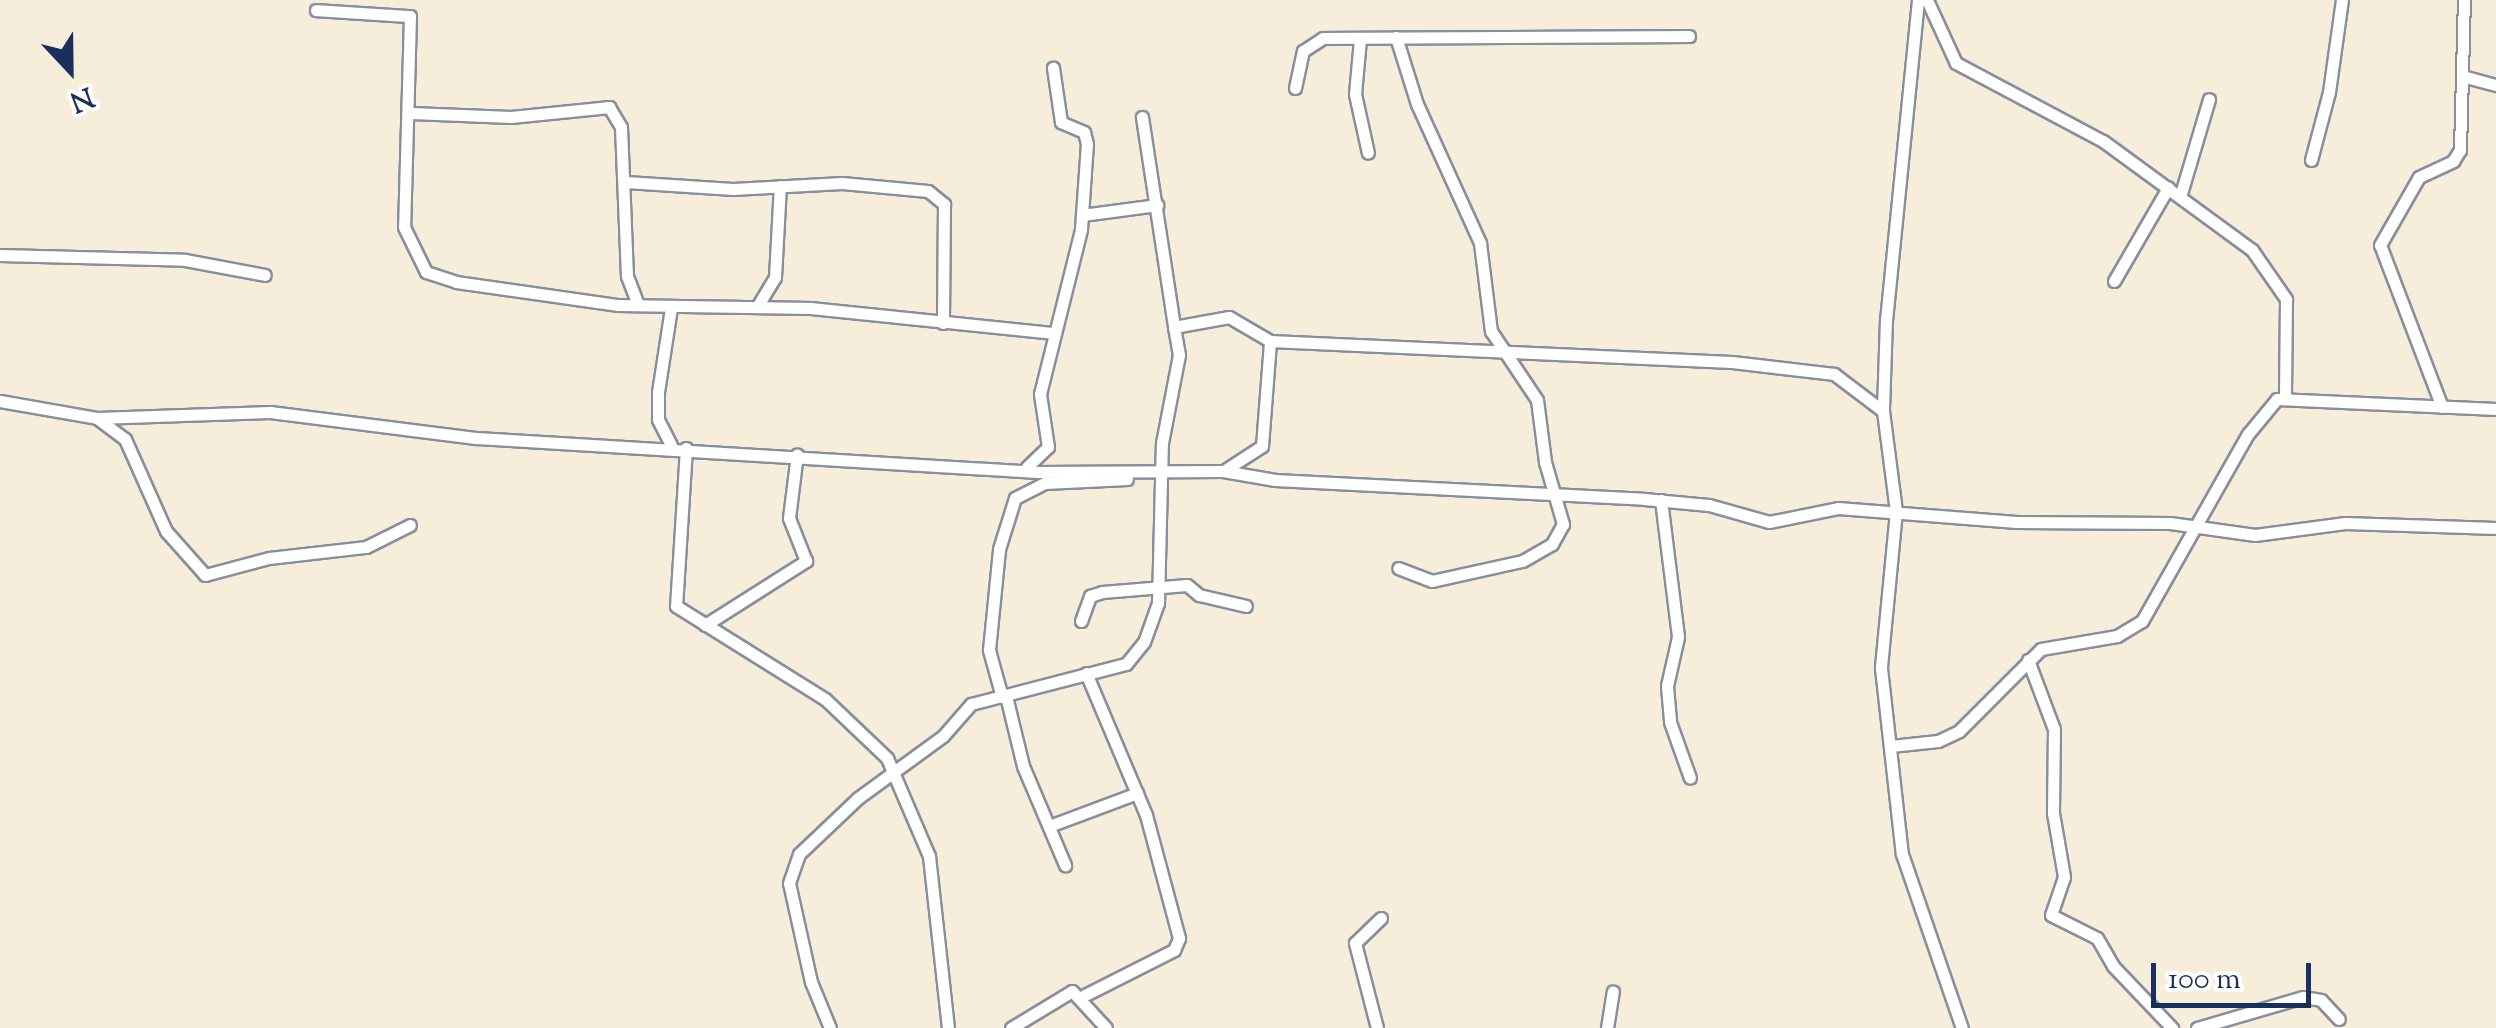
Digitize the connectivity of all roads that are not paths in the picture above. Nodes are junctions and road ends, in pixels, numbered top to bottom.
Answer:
1 (1918, 0) edge
2 (1927, 0) edge
3 (2342, 0) edge
4 (2464, 0) edge
5 (316, 10) dead end
6 (1689, 36) dead end
7 (1396, 38) junction
8 (1360, 39) junction
9 (1053, 68) dead end
10 (2466, 77) junction
11 (2496, 86) edge
12 (1295, 88) dead end
13 (2209, 99) dead end
14 (410, 112) junction
15 (1142, 117) dead end
16 (1368, 152) dead end
17 (2311, 160) dead end
18 (626, 182) junction
19 (780, 186) junction
20 (2168, 188) junction
21 (2180, 197) junction
22 (1157, 205) junction
23 (1082, 215) junction
24 (0, 255) edge
25 (265, 275) dead end
26 (2114, 282) dead end
27 (638, 304) junction
28 (757, 307) junction
29 (671, 308) junction
30 (943, 323) junction
31 (1174, 327) junction
32 (1054, 333) junction
33 (1270, 341) junction
34 (1507, 353) junction
35 (2285, 396) junction
36 (0, 401) edge
37 (2442, 407) junction
38 (2496, 409) edge
39 (1882, 411) junction
40 (97, 418) junction
41 (671, 445) junction
42 (686, 448) junction
43 (797, 454) junction
44 (1027, 467) junction
45 (1224, 470) junction
46 (1163, 475) junction
47 (1557, 494) junction
48 (1661, 500) junction
49 (1896, 511) junction
50 (410, 525) dead end
51 (2195, 528) junction
52 (2496, 528) edge
53 (1398, 568) dead end
54 (1158, 588) junction
55 (1246, 606) dead end
56 (1081, 622) dead end
57 (705, 625) junction
58 (2028, 660) junction
59 (1086, 673) junction
60 (1004, 696) junction
61 (1891, 746) junction
62 (895, 772) junction
63 (1690, 778) dead end
64 (1137, 793) junction
65 (1052, 825) junction
66 (1065, 865) dead end
67 (1381, 918) dead end
68 (1614, 990) dead end
69 (1083, 996) junction
70 (2340, 1019) dead end
71 (830, 1028) edge
72 (948, 1028) edge
73 (1011, 1028) edge
74 (1106, 1028) edge
75 (1377, 1028) edge
76 (1607, 1028) edge
77 (1962, 1028) edge
78 (2172, 1028) edge
79 (2197, 1028) edge

1 - 39 street
2 - 20 street
3 - 17 street
4 - 10 street
5 - 14 street
6 - 7 street
7 - 8 street
7 - 34 street
8 - 12 street
8 - 16 street
9 - 23 street
10 - 11 street
10 - 37 street
13 - 21 street
14 - 18 street
14 - 27 street
15 - 22 street
18 - 19 street
18 - 27 street
19 - 28 street
19 - 30 street
20 - 21 street
20 - 26 street
21 - 35 street
22 - 23 street
22 - 31 street
23 - 32 street
24 - 25 street
27 - 29 street
28 - 29 street
28 - 30 street
29 - 41 street
30 - 32 street
31 - 33 street
31 - 46 street
32 - 44 street
33 - 34 street
33 - 45 street
34 - 39 street
34 - 47 street
35 - 37 street
35 - 51 street
36 - 40 street
37 - 38 street
39 - 49 street
40 - 41 street
40 - 50 street
41 - 42 street
42 - 43 street
42 - 57 street
43 - 44 street
43 - 57 street
44 - 46 street
45 - 46 street
45 - 47 street
46 - 54 street
46 - 60 street
47 - 48 street
47 - 53 street
48 - 49 street
48 - 63 street
49 - 51 street
49 - 61 street
51 - 52 street
51 - 58 street
54 - 55 street
54 - 56 street
54 - 59 street
57 - 62 street
58 - 61 street
58 - 78 street
59 - 60 street
59 - 64 street
60 - 62 street
60 - 65 street
61 - 77 street
62 - 71 street
62 - 72 street
64 - 65 street
64 - 69 street
65 - 66 street
67 - 75 street
68 - 76 street
69 - 73 street
69 - 74 street
70 - 79 street

